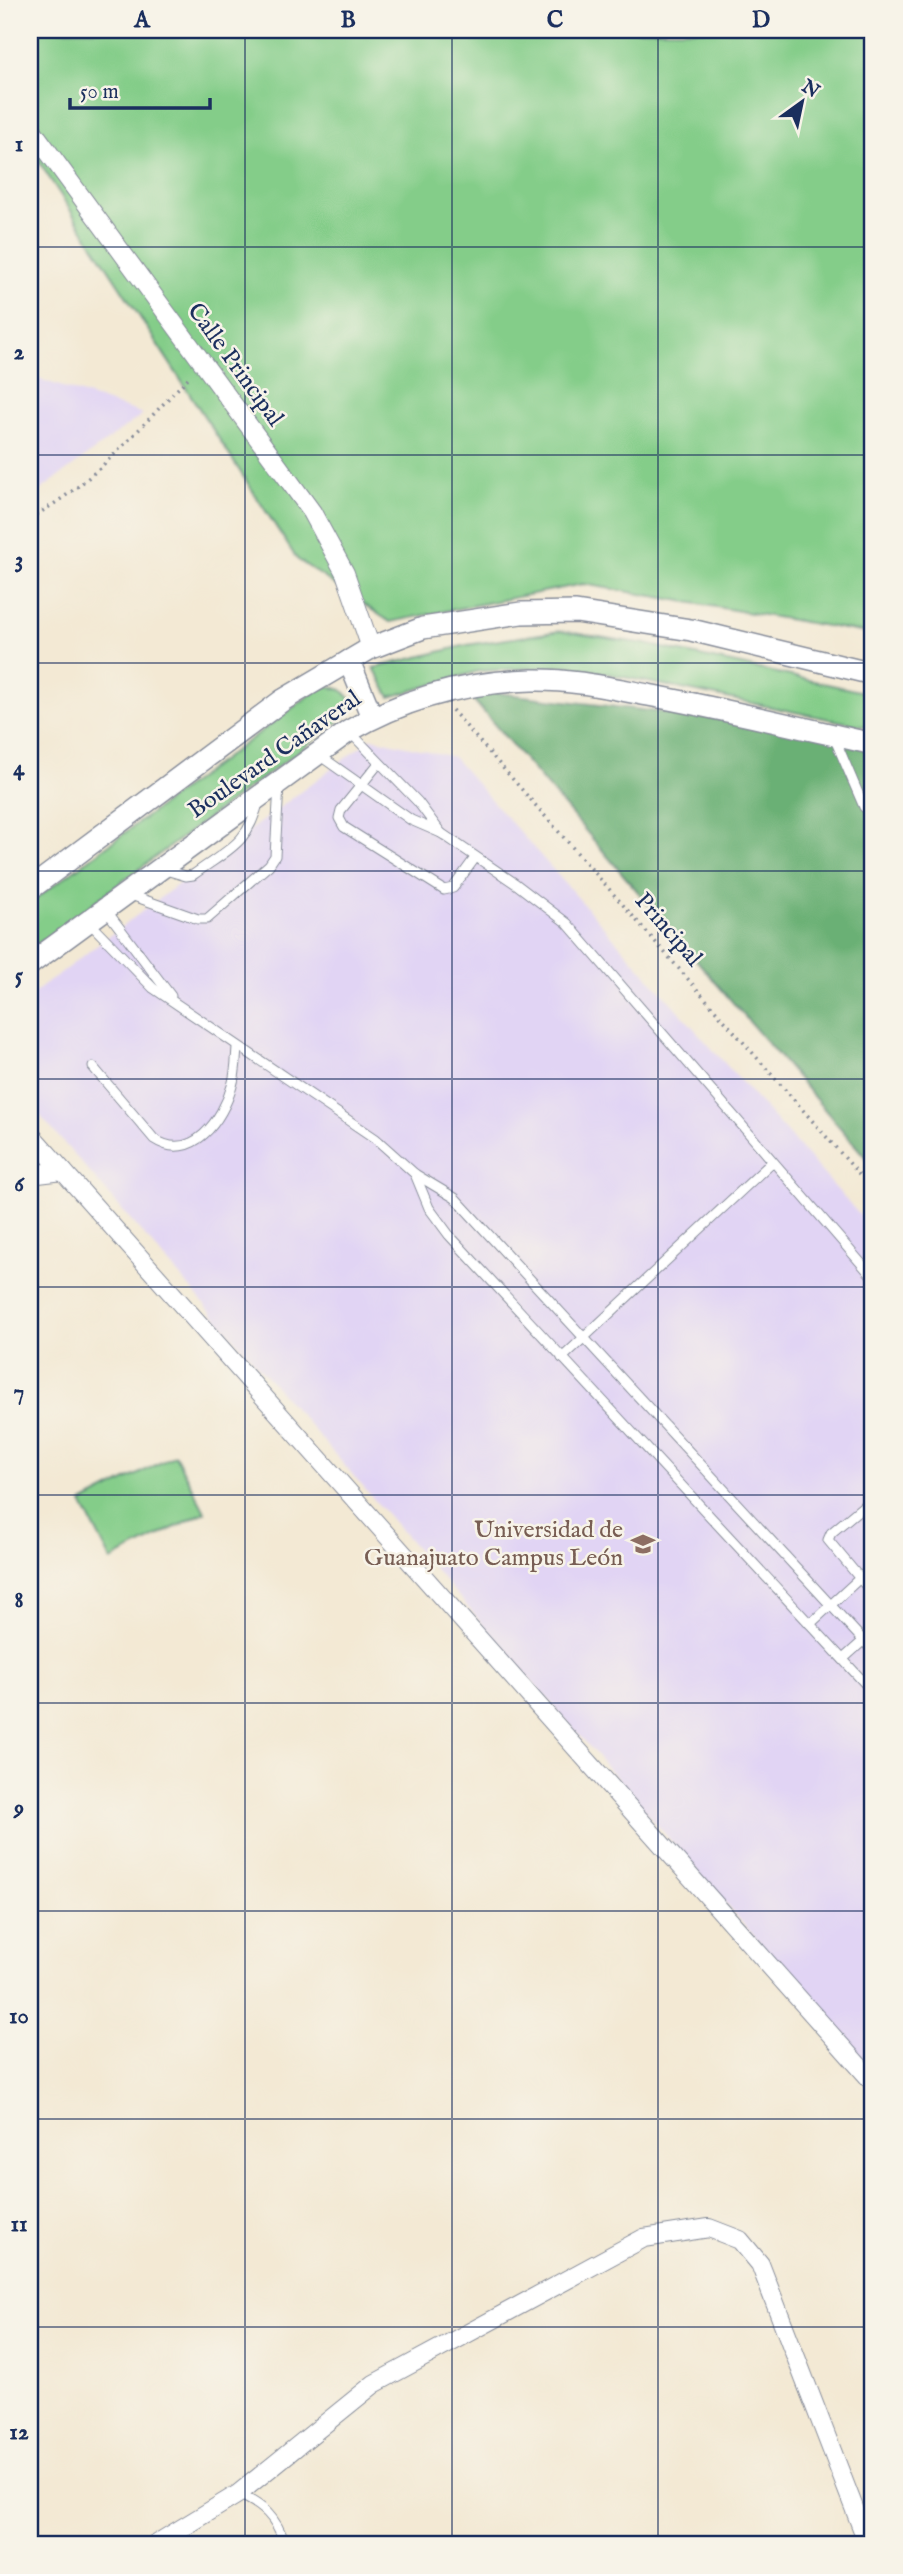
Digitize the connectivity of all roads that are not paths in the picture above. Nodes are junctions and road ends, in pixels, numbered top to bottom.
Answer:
1 (30, 127) edge
2 (371, 648) junction
3 (349, 661) junction
4 (873, 674) edge
5 (372, 717) junction
6 (349, 731) junction
7 (834, 735) junction
8 (873, 744) edge
9 (317, 753) junction
10 (379, 763) junction
11 (279, 781) junction
12 (362, 784) junction
13 (873, 814) edge
14 (441, 833) junction
15 (475, 858) junction
16 (30, 889) edge
17 (126, 894) junction
18 (96, 915) junction
19 (30, 964) edge
20 (174, 1001) junction
21 (237, 1047) junction
22 (93, 1067) dead end
23 (30, 1134) edge
24 (772, 1162) junction
25 (63, 1171) junction
26 (415, 1174) junction
27 (30, 1175) edge
28 (873, 1277) edge
29 (583, 1338) junction
30 (562, 1358) junction
31 (873, 1498) edge
32 (873, 1566) edge
33 (859, 1578) junction
34 (873, 1594) edge
35 (830, 1606) junction
36 (810, 1624) junction
37 (873, 1632) edge
38 (864, 1641) junction
39 (873, 1651) edge
40 (843, 1659) junction
41 (873, 1692) edge
42 (873, 2082) edge
43 (238, 2494) junction
44 (156, 2544) edge
45 (285, 2544) edge
46 (868, 2544) edge

1 - 2 street, Calle Principal
2 - 3 street, Boulevard Cañaveral
2 - 4 street, Boulevard Cañaveral
3 - 5 street
3 - 16 street, Boulevard Cañaveral
5 - 6 street, Boulevard Cañaveral
5 - 7 street, Boulevard Cañaveral
6 - 9 street, Boulevard Cañaveral
6 - 10 lane
7 - 8 street, Boulevard Cañaveral
7 - 13 lane
9 - 11 street, Boulevard Cañaveral
9 - 12 lane
10 - 12 lane
10 - 14 lane
11 - 17 street, Boulevard Cañaveral
11 - 17 lane
12 - 14 lane
12 - 15 lane
14 - 15 lane
15 - 24 lane
17 - 18 street, Boulevard Cañaveral
18 - 19 street, Boulevard Cañaveral
18 - 20 lane
18 - 20 lane
20 - 21 lane
21 - 22 lane
21 - 26 lane
23 - 25 street
24 - 28 lane
24 - 29 lane
25 - 27 street
25 - 42 street
26 - 29 lane
26 - 30 lane
29 - 30 lane
29 - 35 lane
30 - 36 lane
31 - 33 lane
32 - 33 lane
33 - 34 lane
33 - 35 lane
35 - 36 lane
35 - 38 lane
36 - 40 lane
37 - 38 lane
38 - 39 lane
38 - 40 lane
40 - 41 lane
43 - 44 street
43 - 45 lane
43 - 46 street

